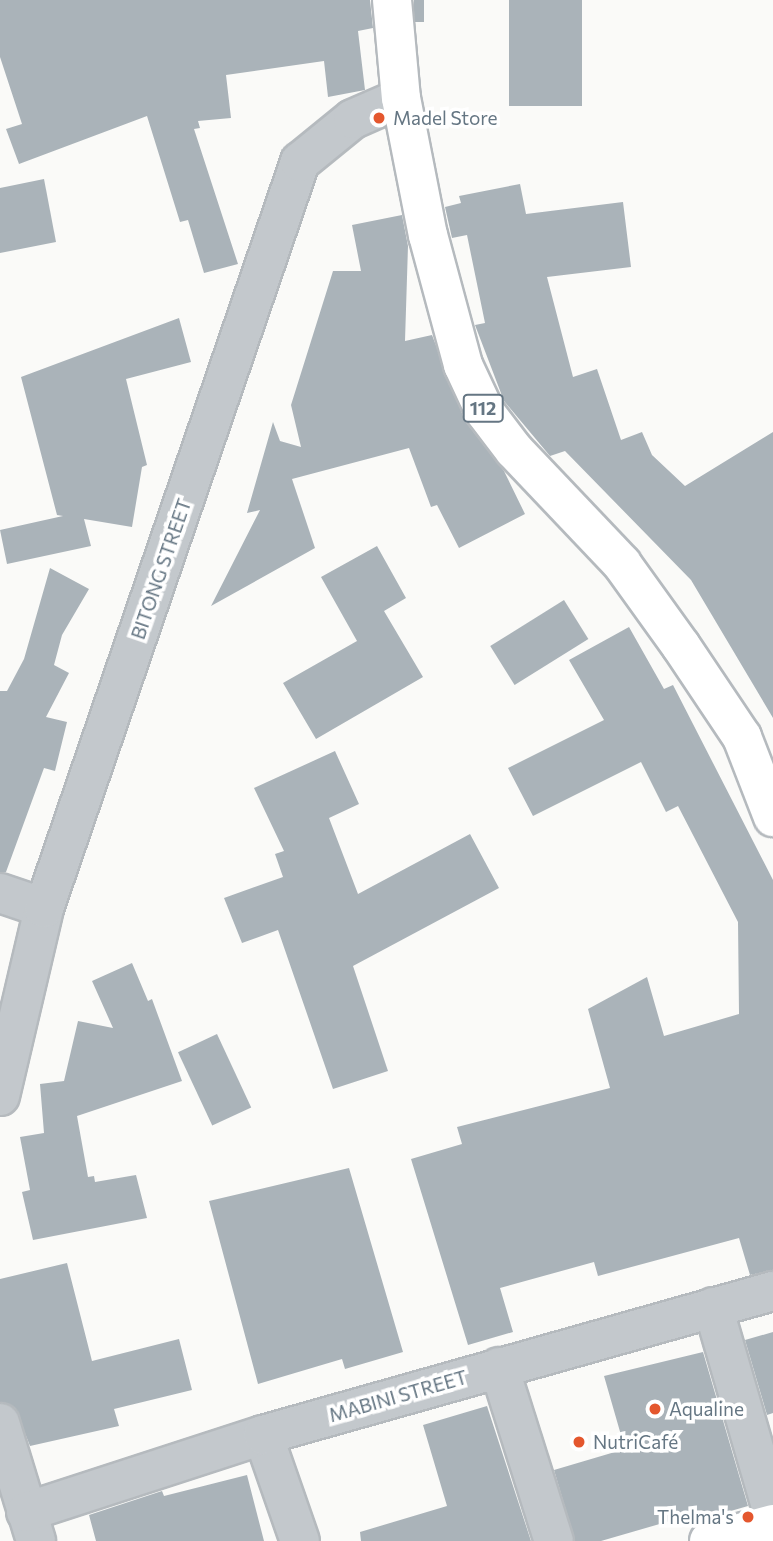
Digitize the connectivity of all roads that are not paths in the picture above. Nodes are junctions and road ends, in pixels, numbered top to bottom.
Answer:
1 (392, 0) edge
2 (401, 98) junction
3 (773, 817) edge
4 (0, 893) edge
5 (44, 908) junction
6 (0, 1096) edge
7 (773, 1291) edge
8 (713, 1307) junction
9 (499, 1367) junction
10 (0, 1423) edge
11 (263, 1434) junction
12 (773, 1513) edge
13 (773, 1524) edge
14 (31, 1526) edge
15 (300, 1541) edge
16 (554, 1541) edge
17 (709, 1541) edge

1 - 2 main road, 112
2 - 3 main road, 112
2 - 5 street, BITONG STREET
4 - 5 street
5 - 6 street, BITONG STREET
7 - 8 street, MABINI STREET
8 - 9 street, MABINI STREET
8 - 12 street
9 - 11 street, MABINI STREET
9 - 16 street
10 - 14 street
11 - 14 street, MABINI STREET
11 - 15 street
13 - 17 main road

